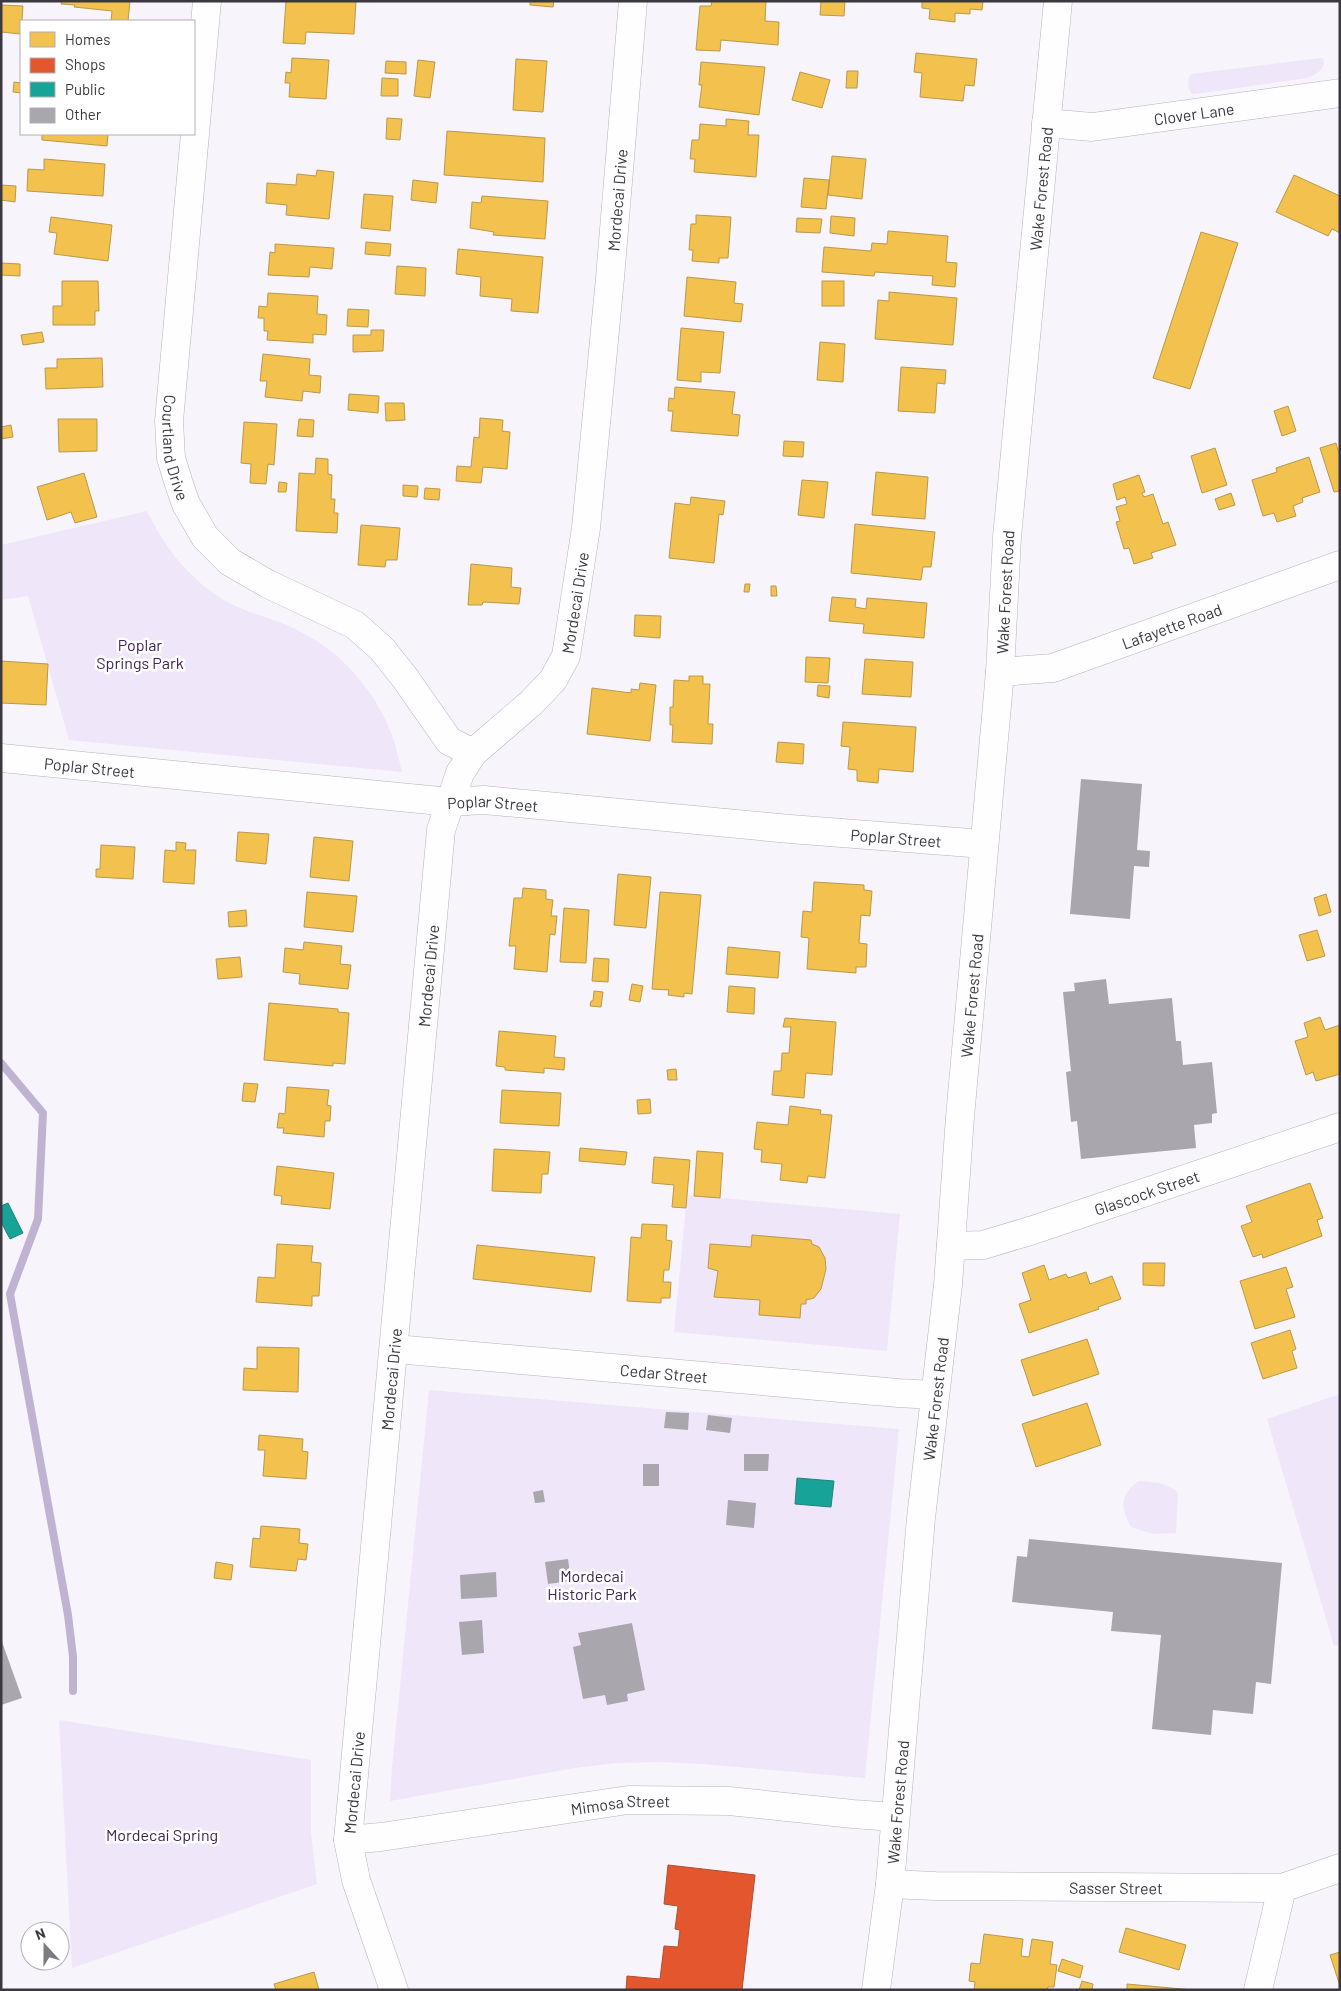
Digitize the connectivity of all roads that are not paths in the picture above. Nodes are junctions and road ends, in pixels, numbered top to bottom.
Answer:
1 (207, 1) edge
2 (633, 1) edge
3 (1058, 1) edge
4 (1340, 92) edge
5 (1046, 123) junction
6 (195, 133) edge
7 (195, 135) edge
8 (1340, 565) edge
9 (1000, 672) junction
10 (473, 753) junction
11 (1, 758) edge
12 (450, 802) junction
13 (984, 844) junction
14 (1340, 1127) edge
15 (951, 1246) junction
16 (394, 1350) junction
17 (934, 1395) junction
18 (894, 1817) junction
19 (348, 1840) junction
20 (1340, 1868) edge
21 (890, 1884) junction
22 (1282, 1888) junction
23 (394, 1990) edge
24 (876, 1990) edge
25 (1258, 1990) edge

1 - 6 street, Courtland Drive
2 - 10 street, Mordecai Drive
3 - 5 street, Wake Forest Road
4 - 5 street, Clover Lane
5 - 9 street, Wake Forest Road
7 - 10 street, Courtland Drive
8 - 9 street, Lafayette Road
9 - 13 street, Wake Forest Road
10 - 12 street, Mordecai Drive
11 - 12 street, Poplar Street
12 - 13 street, Poplar Street
12 - 16 street, Mordecai Drive
13 - 15 street, Wake Forest Road
14 - 15 street, Glascock Street
15 - 17 street, Wake Forest Road
16 - 17 street, Cedar Street
16 - 19 street, Mordecai Drive
17 - 18 street, Wake Forest Road
18 - 19 street, Mimosa Street
18 - 21 street, Wake Forest Road
19 - 23 street, Mordecai Drive
20 - 22 street, Sasser Street
21 - 22 street, Sasser Street
21 - 24 street, Wake Forest Road
22 - 25 street

